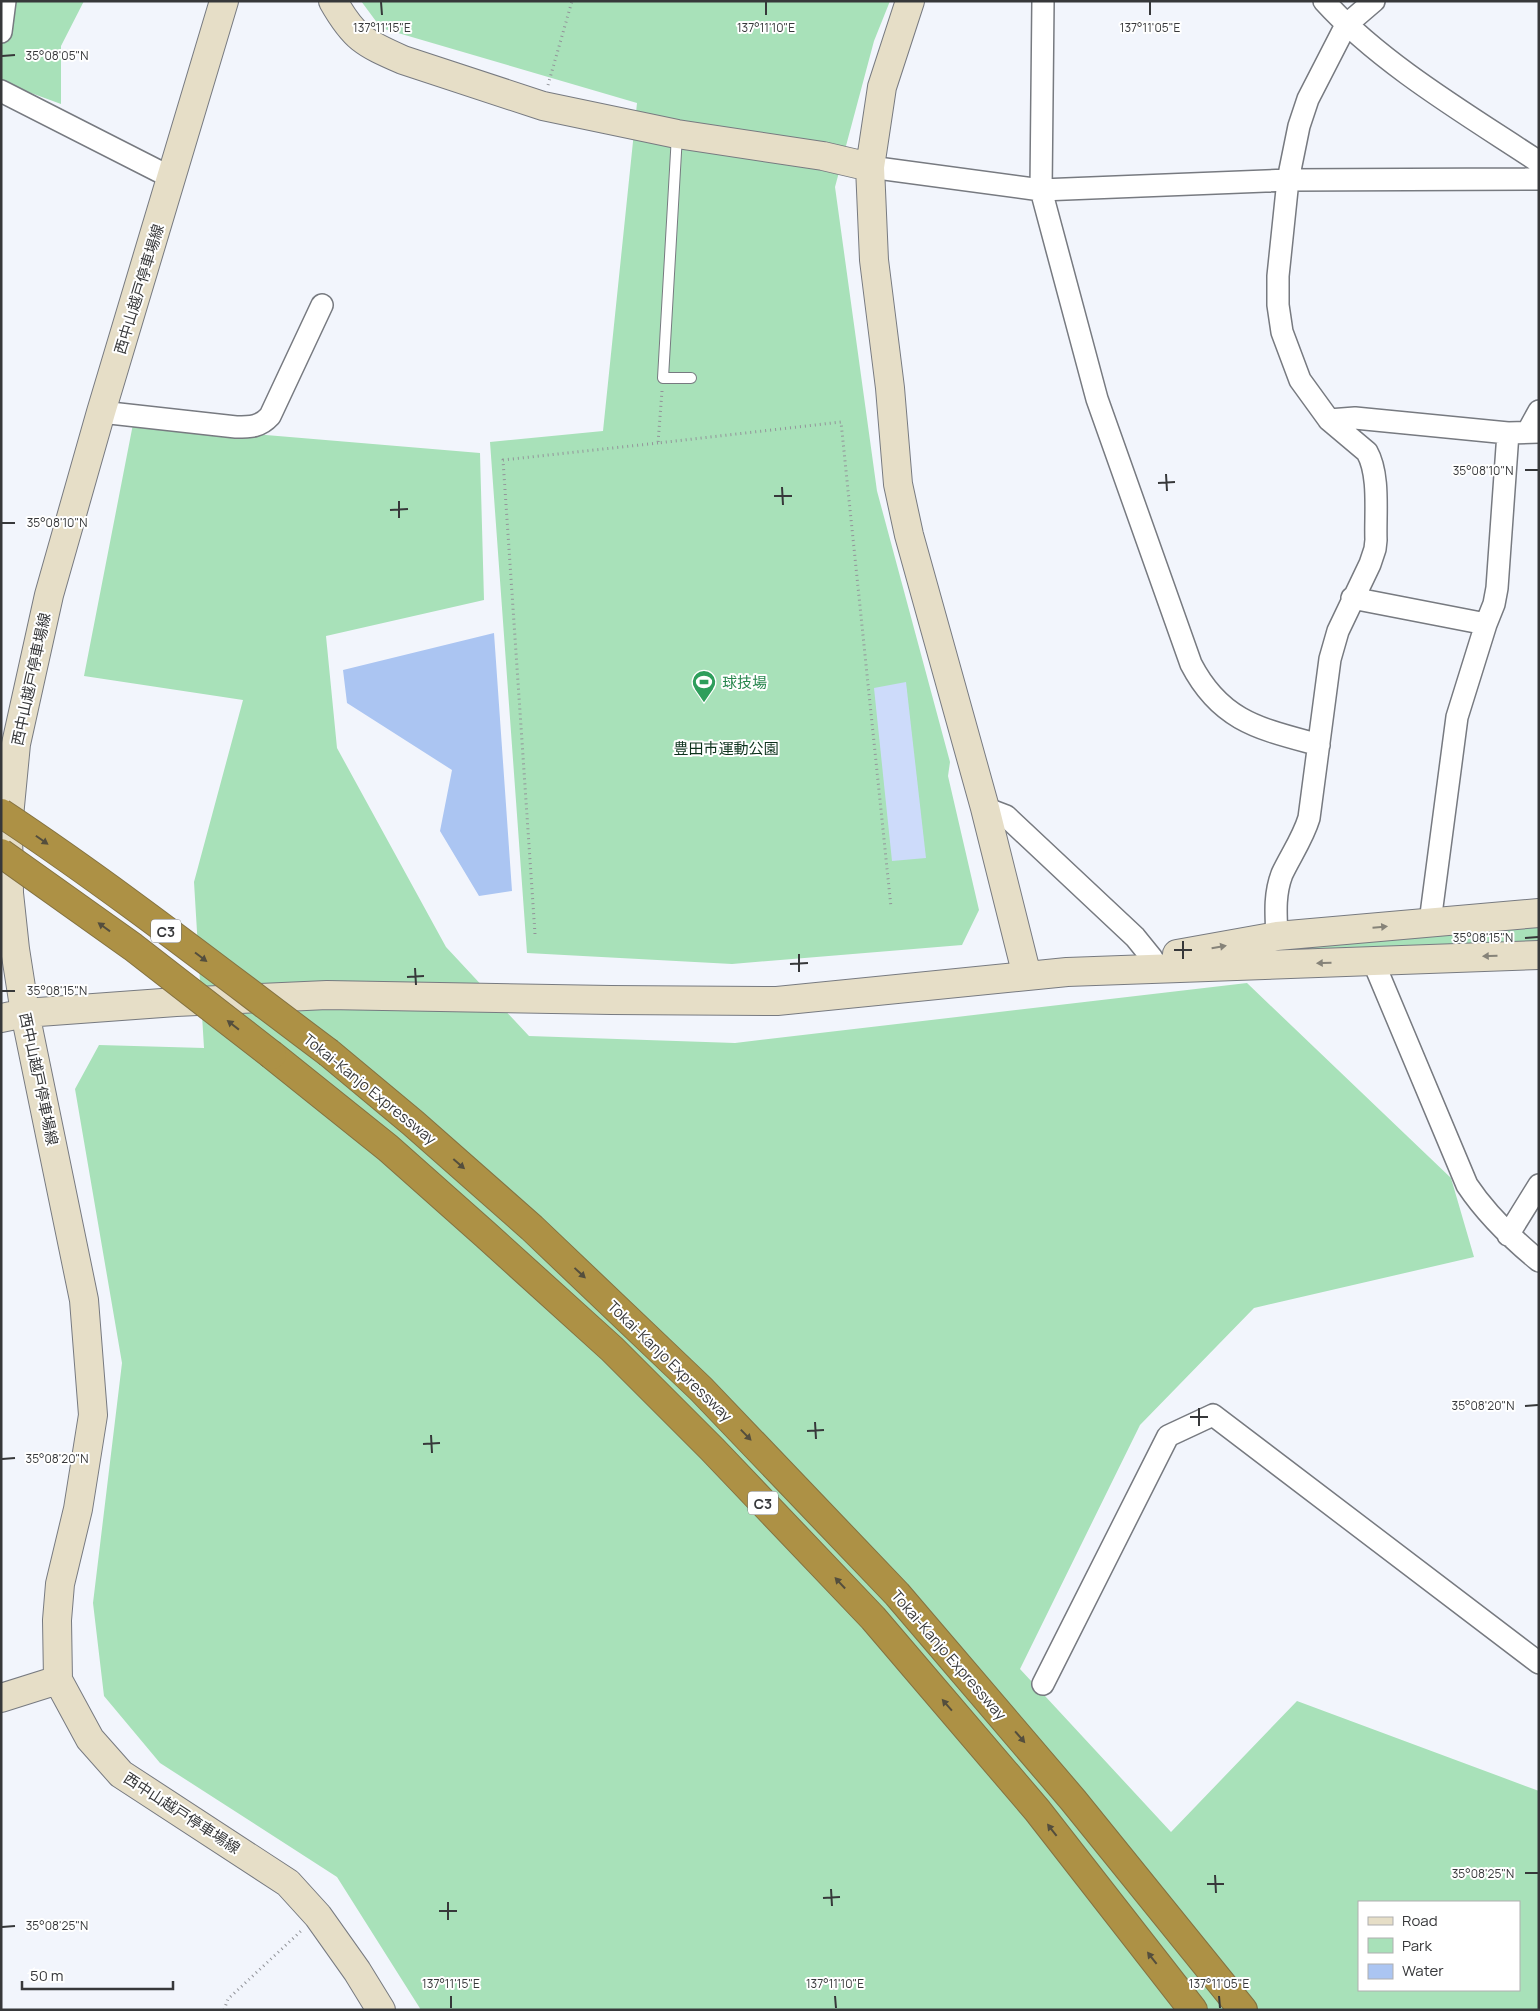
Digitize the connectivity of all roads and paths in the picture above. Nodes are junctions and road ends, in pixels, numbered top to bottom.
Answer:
1 (5, 1) edge
2 (224, 1) edge
3 (333, 1) edge
4 (572, 1) edge
5 (910, 1) edge
6 (1043, 1) edge
7 (1324, 1) edge
8 (1374, 1) edge
9 (1346, 25) junction
10 (1, 32) edge
11 (1, 91) edge
12 (543, 106) junction
13 (677, 134) junction
14 (1539, 162) edge
15 (870, 167) junction
16 (172, 178) junction
17 (1539, 179) edge
18 (1288, 180) junction
19 (1041, 190) junction
20 (322, 305) dead end
21 (663, 378) junction
22 (691, 378) dead end
23 (1539, 411) edge
24 (101, 412) junction
25 (1329, 420) junction
26 (1525, 432) edge
27 (658, 443) junction
28 (1352, 598) junction
29 (1486, 624) junction
30 (8, 744) edge
31 (1319, 745) junction
32 (985, 808) junction
33 (1, 813) edge
34 (1, 853) edge
35 (891, 908) dead end
36 (1539, 913) edge
37 (1430, 922) junction
38 (535, 934) dead end
39 (1277, 936) junction
40 (1539, 955) edge
41 (1152, 958) junction
42 (1372, 961) junction
43 (1067, 972) junction
44 (1027, 976) junction
45 (13, 1016) edge
46 (1539, 1185) edge
47 (1508, 1235) junction
48 (1539, 1261) edge
49 (1539, 1663) edge
50 (58, 1680) junction
51 (1043, 1684) dead end
52 (1, 1698) edge
53 (318, 1916) junction
54 (224, 2010) edge
55 (380, 2010) edge
56 (1193, 2010) edge
57 (1243, 2010) edge

1 - 10 street
2 - 16 street, 西中山越戸停車場線
3 - 12 street
4 - 12 path
5 - 15 street
6 - 19 street
7 - 9 street
8 - 9 street
9 - 14 street
9 - 18 street
11 - 16 street
12 - 13 street
13 - 15 street
13 - 21 lane
15 - 19 street
15 - 32 street
16 - 24 street, 西中山越戸停車場線
17 - 18 street
18 - 19 street
18 - 25 street
19 - 31 street
20 - 24 street
21 - 22 lane
21 - 27 path
23 - 26 street
24 - 30 street, 西中山越戸停車場線
25 - 26 street
25 - 28 street
26 - 29 street
27 - 35 path
27 - 38 path
28 - 29 street
28 - 31 street
29 - 37 street
30 - 45 street, 西中山越戸停車場線
31 - 39 street
32 - 41 street
32 - 44 street
33 -> 57 highway, Tokai-Kanjo Expressway / C3, bridge
56 -> 34 highway, Tokai-Kanjo Expressway / C3, bridge
36 - 37 street
39 -> 37 street
41 -> 39 street
40 -> 42 street
41 - 43 street
42 -> 43 street
42 - 47 street
43 - 44 street
44 - 45 street
45 - 50 street, 西中山越戸停車場線
46 - 47 street
47 - 48 street
49 - 51 street
50 - 52 street
50 - 53 street, 西中山越戸停車場線
53 - 54 path
53 - 55 street, 西中山越戸停車場線

